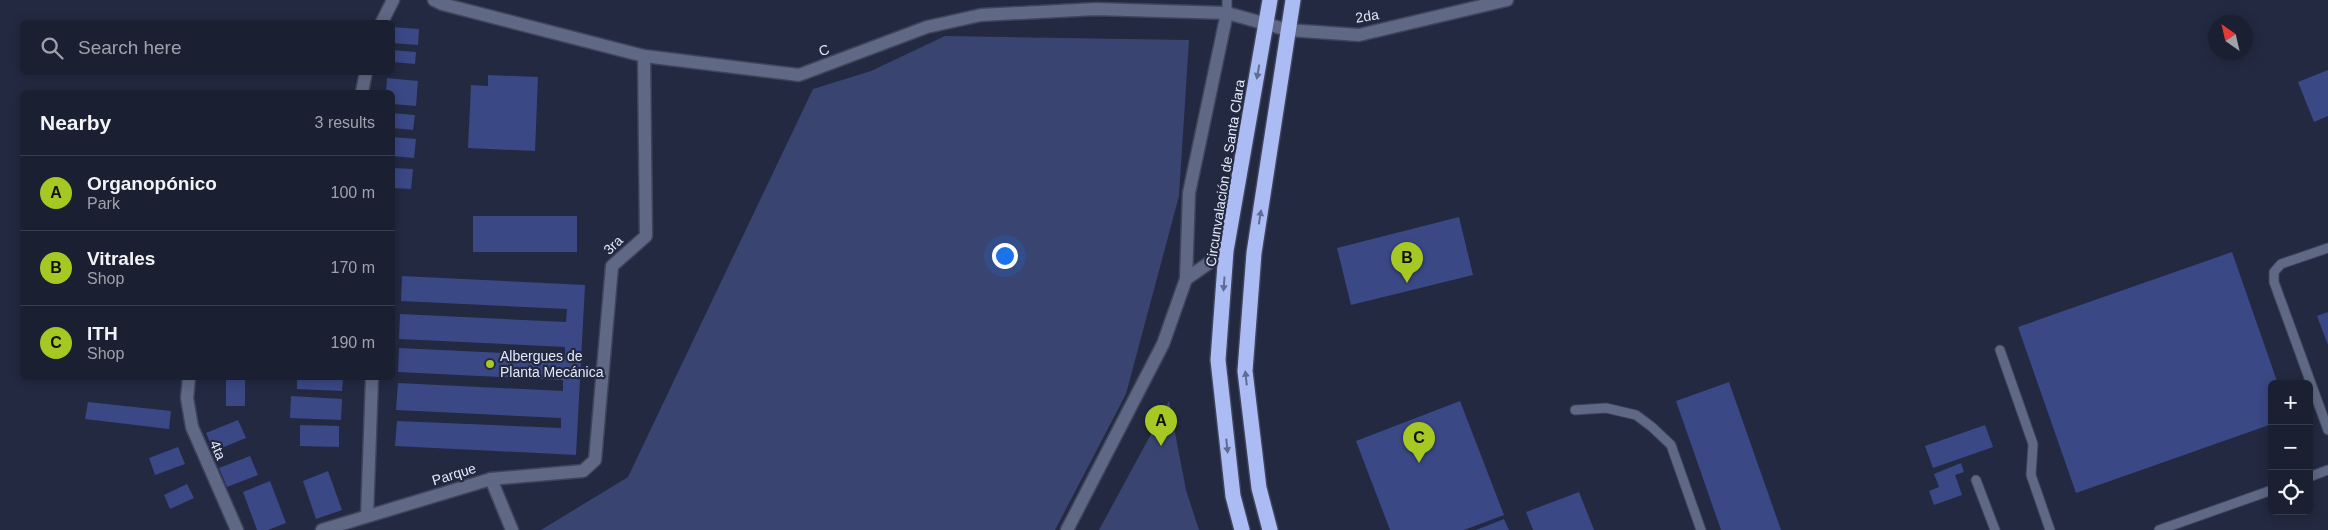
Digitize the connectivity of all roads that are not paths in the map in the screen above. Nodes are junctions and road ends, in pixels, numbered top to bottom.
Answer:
1 (393, 0) edge
2 (434, 0) edge
3 (1270, 0) edge
4 (1294, 0) edge
5 (1507, 0) edge
6 (1227, 6) edge
7 (383, 20) edge
8 (1266, 24) junction
9 (1288, 30) junction
10 (644, 56) junction
11 (365, 75) edge
12 (362, 90) edge
13 (2328, 248) edge
14 (1226, 251) junction
15 (1186, 280) junction
16 (2000, 350) dead end
17 (189, 380) edge
18 (372, 380) edge
19 (1575, 410) dead end
20 (2328, 430) edge
21 (595, 460) joint
22 (2328, 470) edge
23 (2313, 476) edge
24 (491, 479) junction
25 (1976, 480) dead end
26 (2268, 491) edge
27 (367, 516) junction
28 (236, 530) edge
29 (322, 530) edge
30 (512, 530) edge
31 (1067, 530) edge
32 (1242, 530) edge
33 (1270, 530) edge
34 (1701, 530) edge
35 (1995, 530) edge
36 (2050, 530) edge
37 (2160, 530) edge

1 - 7 street
2 - 10 street, C
3 - 8 highway, Circunvalación de Santa Clara
4 - 9 highway
5 - 9 street, 2da
6 - 8 street, C
6 - 10 street, C
6 - 15 street
8 - 9 street, 2da
8 -> 14 highway, Circunvalación de Santa Clara
33 -> 9 highway
10 - 21 street, 3ra
11 - 12 street
13 - 20 lane
14 - 15 street
14 -> 32 highway, Circunvalación de Santa Clara
15 - 31 street
16 - 36 lane
17 - 28 street, 4ta
18 - 27 street
19 - 34 lane
21 - 24 street, Parque
22 - 23 lane
24 - 27 street, Parque
24 - 30 street
25 - 35 lane
26 - 37 lane
27 - 29 street, Parque

